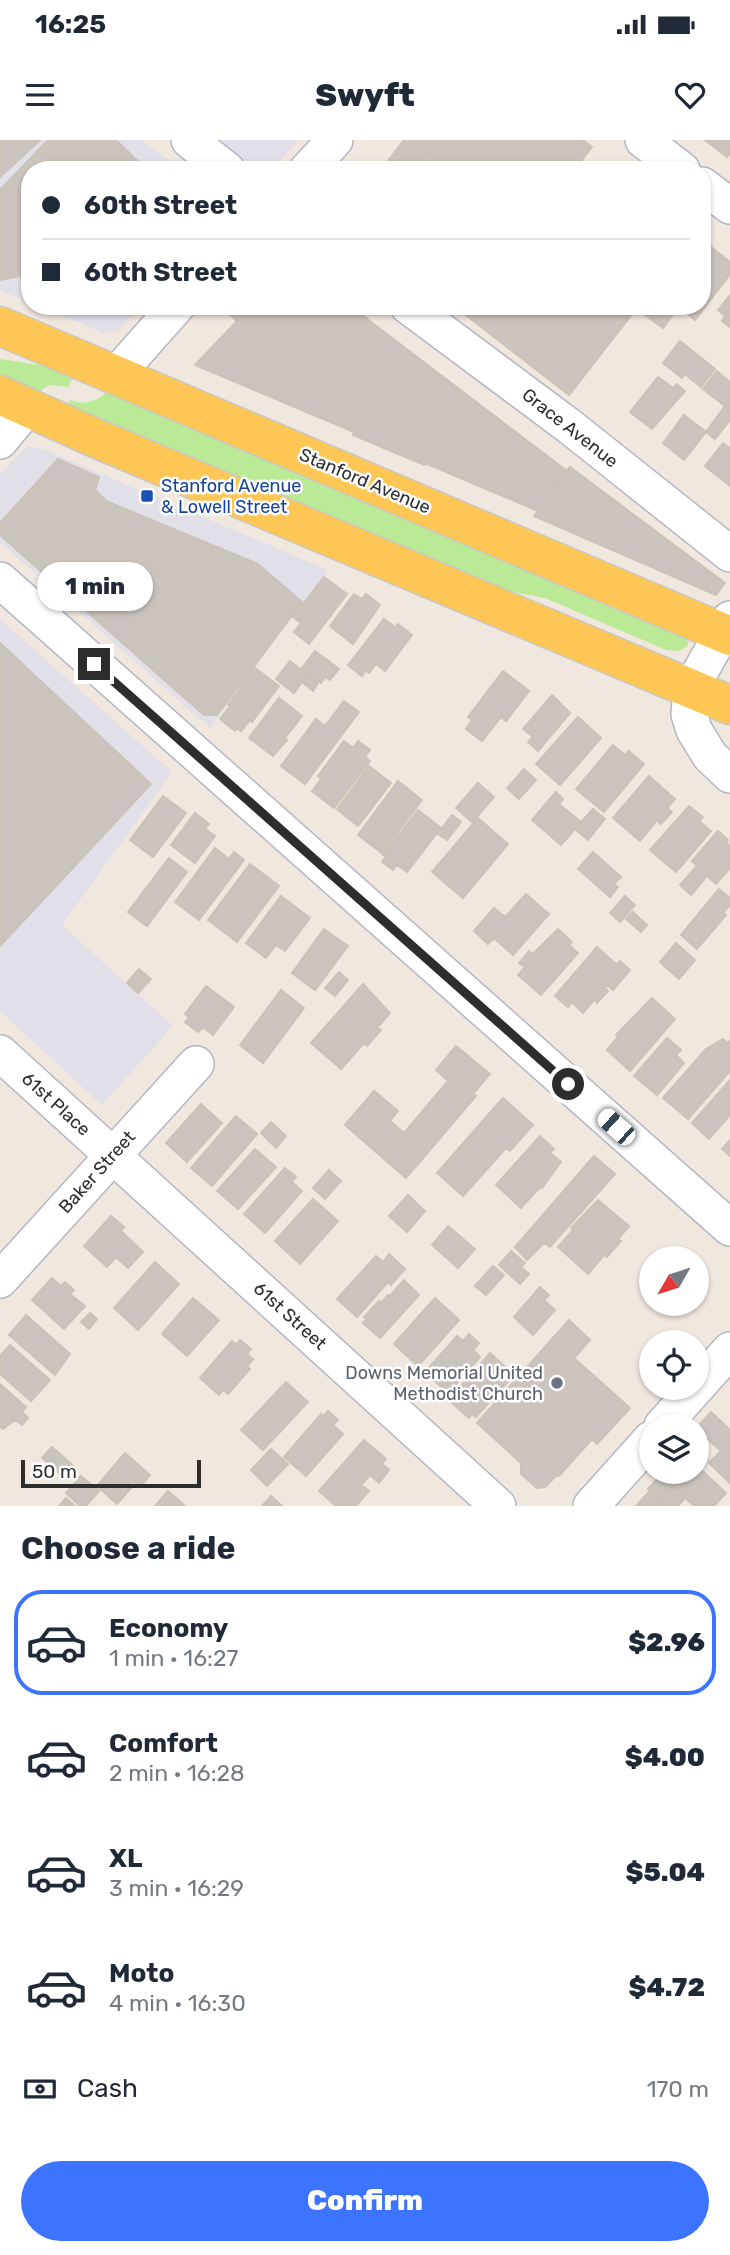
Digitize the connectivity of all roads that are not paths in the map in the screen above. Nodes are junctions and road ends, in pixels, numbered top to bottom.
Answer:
1 (188, 140) edge
2 (335, 140) edge
3 (643, 140) edge
4 (215, 161) edge
5 (315, 161) edge
6 (670, 161) edge
7 (711, 192) edge
8 (730, 206) edge
9 (169, 315) edge
10 (420, 315) edge
11 (0, 326) edge
12 (115, 376) junction
13 (14, 401) edge
14 (0, 441) edge
15 (730, 554) edge
16 (0, 580) edge
17 (727, 629) edge
18 (691, 688) junction
19 (730, 705) edge
20 (730, 775) edge
21 (0, 1053) edge
22 (195, 1064) dead end
23 (112, 1155) junction
24 (730, 1228) edge
25 (0, 1280) edge
26 (730, 1350) edge
27 (673, 1414) edge
28 (639, 1452) edge
29 (498, 1506) edge
30 (591, 1506) edge

1 - 4 street
2 - 5 street
3 - 6 street
7 - 8 street
9 - 12 street
10 - 15 street, Grace Avenue
11 - 12 main road, Stanford Avenue
12 - 17 main road, Stanford Avenue
13 - 14 street
13 - 18 main road
16 - 24 street
17 - 18 street
18 - 19 main road
18 - 20 street
21 - 23 street, 61st Place
22 - 23 street, Baker Street
23 - 25 street, Baker Street
23 - 29 street, 61st Street
26 - 27 street
28 - 30 street

